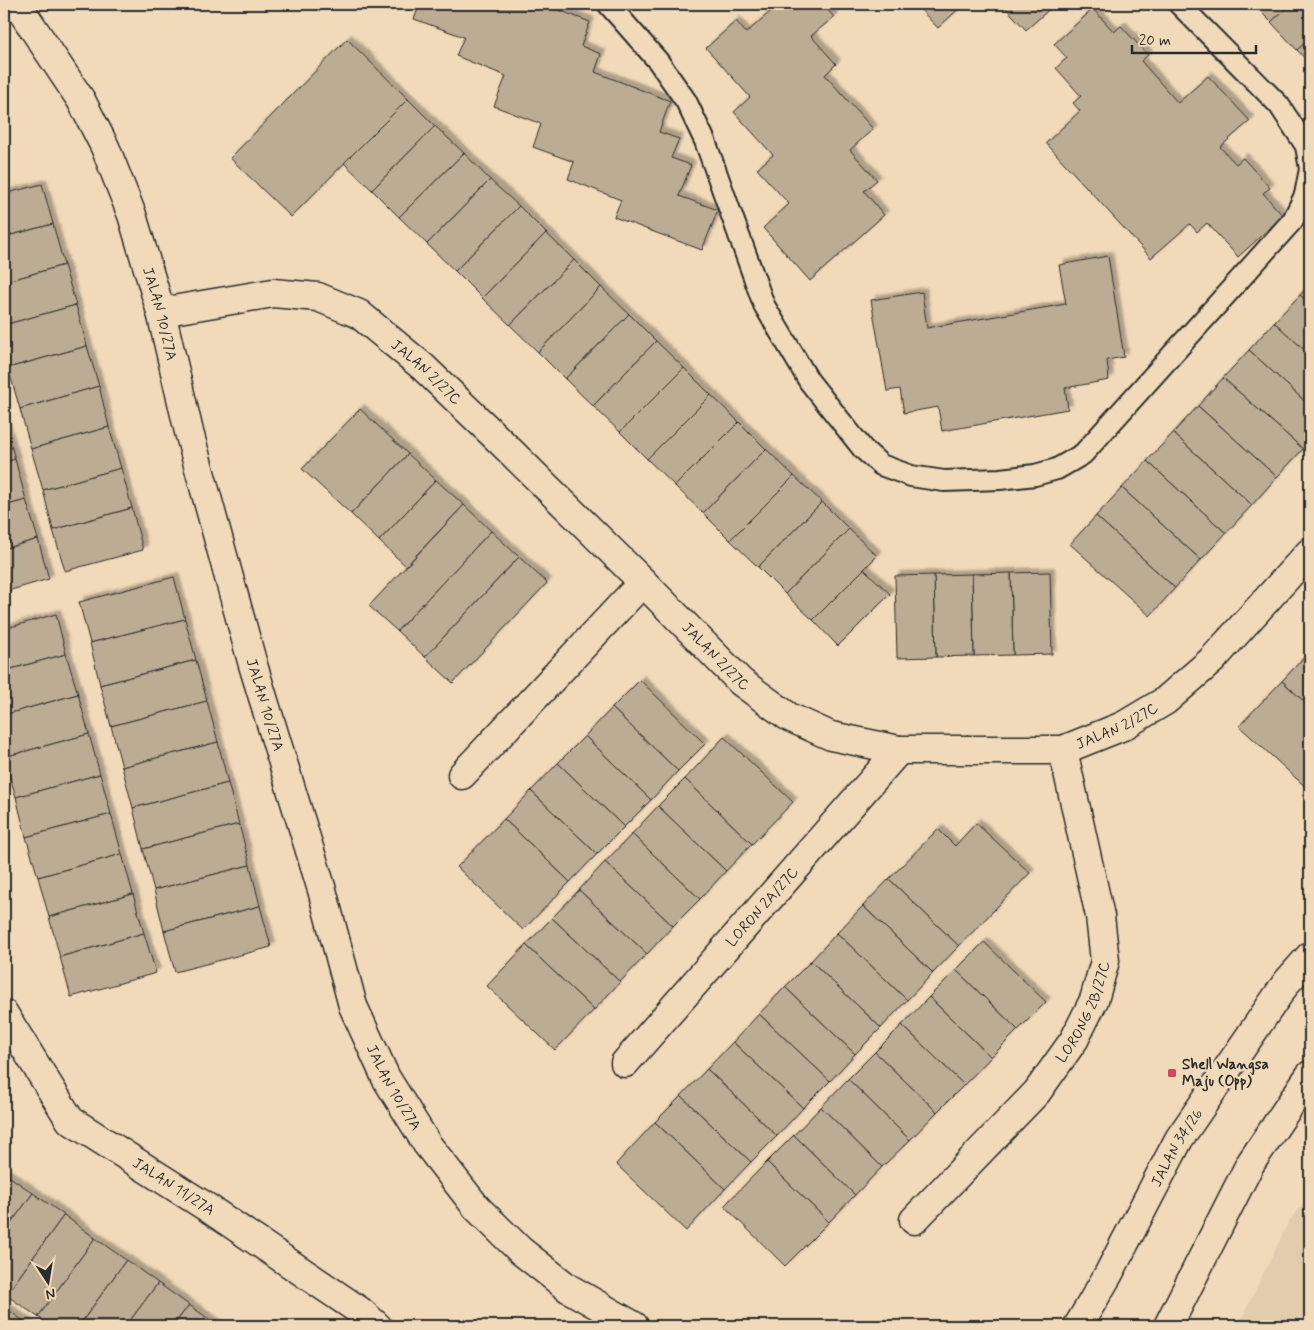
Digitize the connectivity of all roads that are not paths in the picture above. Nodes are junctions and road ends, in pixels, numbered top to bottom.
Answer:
1 (16, 4) edge
2 (608, 4) edge
3 (1179, 4) edge
4 (162, 312) junction
5 (1310, 552) edge
6 (643, 582) junction
7 (899, 750) junction
8 (1063, 750) junction
9 (462, 775) dead end
10 (1310, 956) edge
11 (4, 1014) edge
12 (625, 1062) dead end
13 (1310, 1075) edge
14 (914, 1220) dead end
15 (377, 1326) edge
16 (634, 1326) edge
17 (1078, 1326) edge
18 (1168, 1326) edge

1 - 4 street, JALAN 10/27A
2 - 3 lane
4 - 6 street, JALAN 2/27C
4 - 16 street, JALAN 10/27A
5 - 8 street, JALAN 2/27C
6 - 7 street, JALAN 2/27C
6 - 9 street
7 - 8 street, JALAN 2/27C
7 - 12 street, LORON 2A/27C
8 - 14 street, LORONG 2B/27C
10 - 17 street, JALAN 34/26
11 - 15 street, JALAN 11/27A
13 - 18 street

